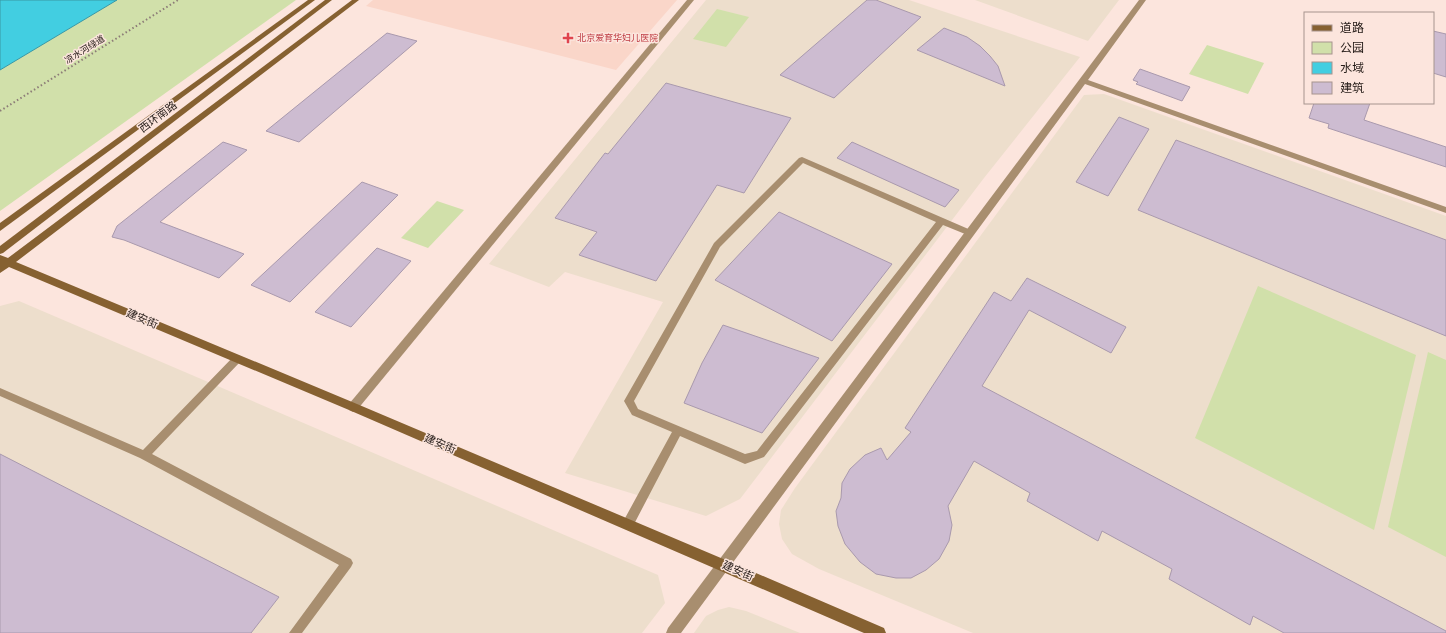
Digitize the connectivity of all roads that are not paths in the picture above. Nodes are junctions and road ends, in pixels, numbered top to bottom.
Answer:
1 (312, 0) edge
2 (329, 0) edge
3 (356, 0) edge
4 (691, 0) edge
5 (1143, 0) edge
6 (1083, 81) junction
7 (1446, 210) edge
8 (941, 221) junction
9 (0, 228) edge
10 (970, 233) junction
11 (0, 251) edge
12 (3, 264) edge
13 (237, 359) junction
14 (0, 392) edge
15 (353, 407) junction
16 (678, 431) junction
17 (144, 455) junction
18 (628, 524) junction
19 (724, 565) junction
20 (295, 633) edge
21 (674, 633) edge
22 (879, 633) edge

1 - 9 street, 西环南路
2 - 11 street, 西环南路
3 - 12 street
4 - 15 street
5 - 6 street
6 - 7 street
6 - 10 street
8 - 10 lane
8 - 16 lane
8 - 16 lane
10 - 19 street
12 - 13 street, 建安街
13 - 15 street, 建安街
13 - 17 lane
14 - 17 lane
15 - 18 street, 建安街
16 - 18 lane
17 - 20 lane
18 - 19 street, 建安街
19 - 21 street
19 - 22 street, 建安街

